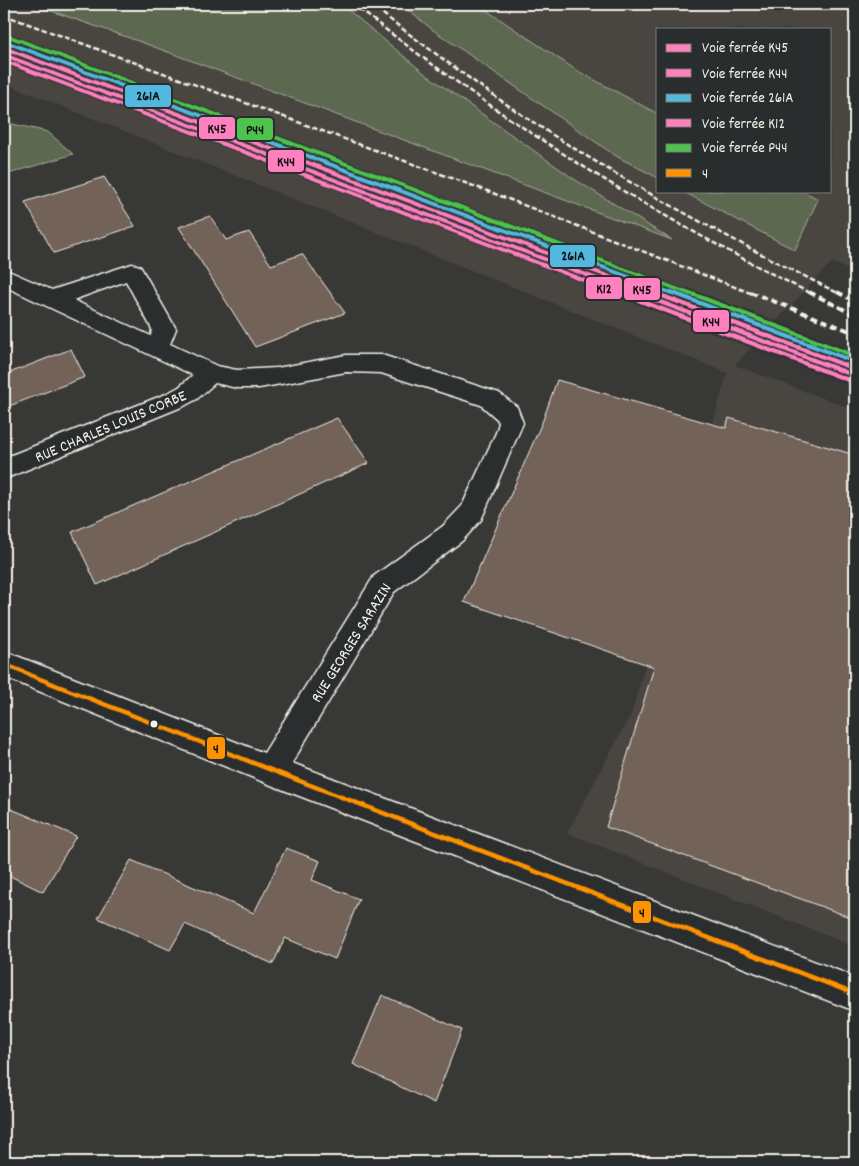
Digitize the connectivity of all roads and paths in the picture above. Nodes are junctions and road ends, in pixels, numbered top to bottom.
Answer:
1 (4, 277) edge
2 (51, 299) junction
3 (156, 348) junction
4 (211, 372) junction
5 (4, 469) edge
6 (4, 664) edge
7 (271, 770) junction
8 (855, 994) edge

1 - 2 street, RUE GEORGES SARAZIN
2 - 3 street, RUE GEORGES SARAZIN
2 - 3 street
3 - 4 street, RUE GEORGES SARAZIN
4 - 5 street, RUE CHARLES LOUIS CORBE
4 - 7 street, RUE GEORGES SARAZIN
6 - 7 street
7 - 8 street

